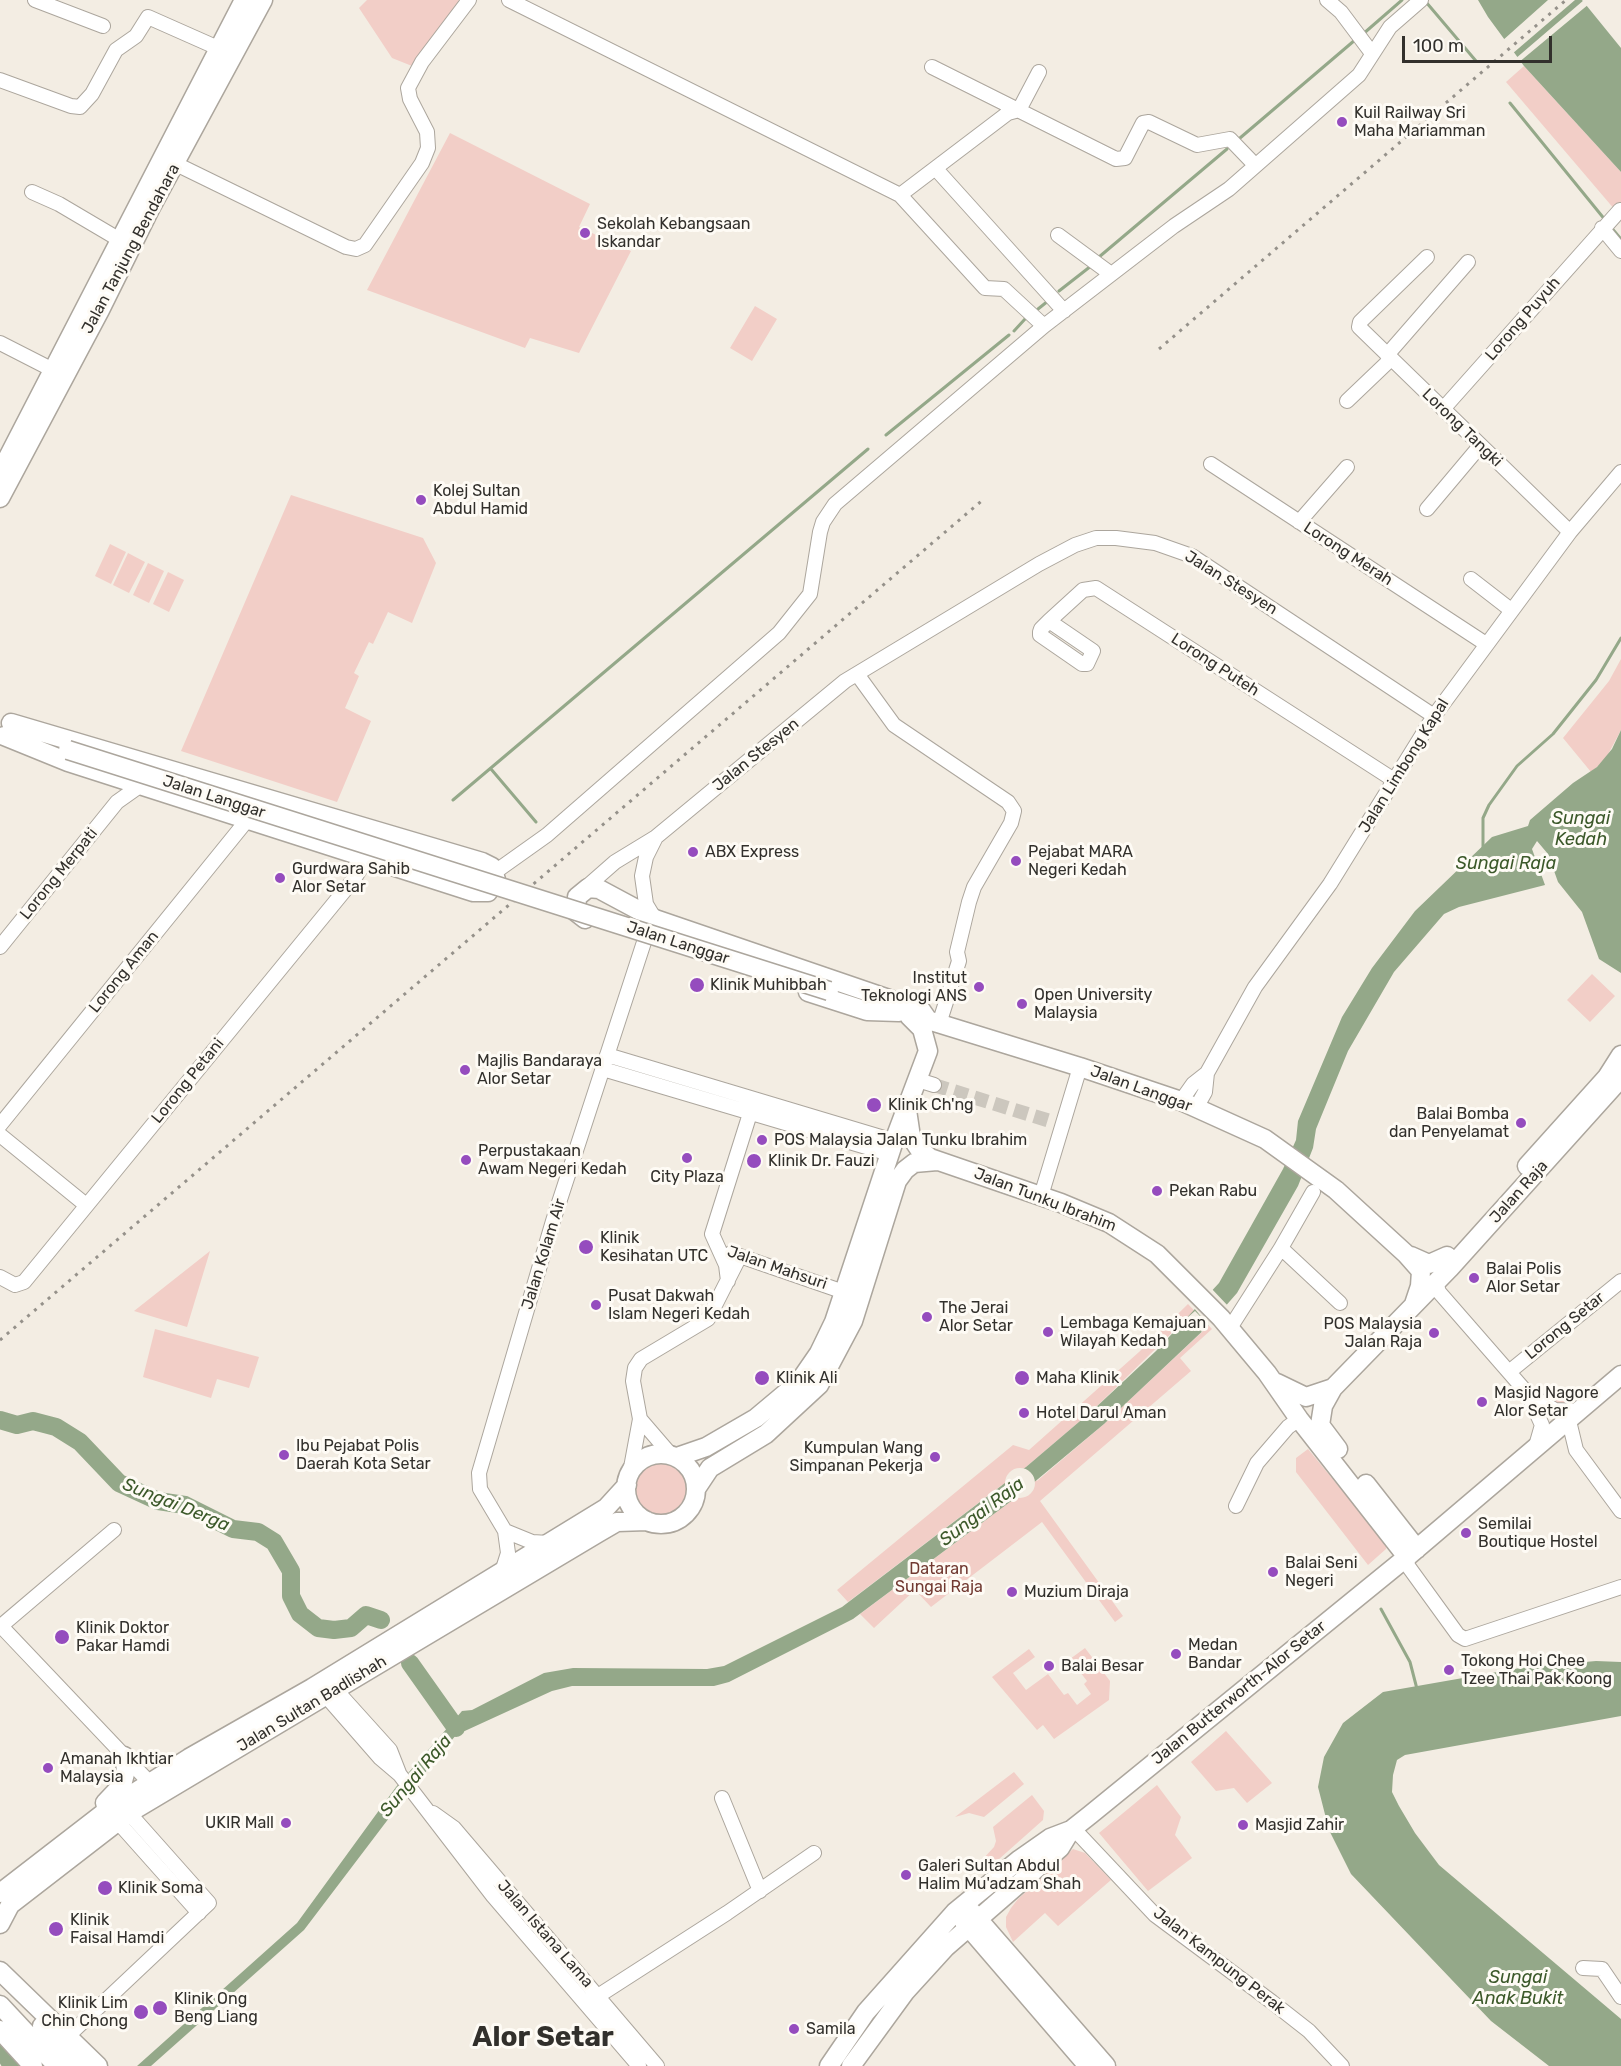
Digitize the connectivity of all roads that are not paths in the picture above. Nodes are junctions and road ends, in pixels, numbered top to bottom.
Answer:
1 (35, 0) edge
2 (244, 0) edge
3 (263, 0) edge
4 (470, 0) edge
5 (509, 0) edge
6 (1327, 0) edge
7 (1414, 2) edge
8 (103, 26) dead end
9 (1364, 42) junction
10 (218, 48) junction
11 (932, 67) dead end
12 (1039, 72) dead end
13 (0, 80) edge
14 (1019, 110) junction
15 (176, 164) junction
16 (1255, 165) junction
17 (936, 169) junction
18 (32, 192) dead end
19 (900, 195) junction
20 (1611, 220) edge
21 (1058, 235) dead end
22 (120, 240) junction
23 (1621, 251) edge
24 (1427, 257) dead end
25 (1468, 262) dead end
26 (1111, 274) junction
27 (1064, 311) junction
28 (1044, 326) junction
29 (0, 343) edge
30 (1389, 357) junction
31 (53, 370) junction
32 (1347, 401) dead end
33 (1443, 409) junction
34 (1480, 446) junction
35 (1211, 464) dead end
36 (1347, 467) dead end
37 (1621, 472) edge
38 (0, 473) edge
39 (0, 498) edge
40 (1426, 509) dead end
41 (1299, 522) junction
42 (1570, 532) junction
43 (1471, 579) dead end
44 (1511, 610) junction
45 (1045, 625) dead end
46 (1486, 645) junction
47 (857, 674) junction
48 (1434, 716) junction
49 (4, 727) edge
50 (108, 774) junction
51 (1394, 780) junction
52 (141, 785) junction
53 (117, 802) junction
54 (248, 819) junction
55 (656, 837) junction
56 (368, 857) junction
57 (495, 872) junction
58 (581, 893) junction
59 (655, 919) junction
60 (5, 932) edge
61 (645, 939) junction
62 (0, 947) edge
63 (902, 1013) junction
64 (933, 1022) junction
65 (966, 1031) junction
66 (928, 1051) junction
67 (605, 1062) junction
68 (1080, 1067) junction
69 (1617, 1073) edge
70 (1189, 1105) junction
71 (752, 1106) junction
72 (907, 1110) junction
73 (0, 1125) edge
74 (0, 1135) edge
75 (892, 1147) junction
76 (582, 1154) dead end
77 (937, 1161) junction
78 (1312, 1192) dead end
79 (1041, 1196) junction
80 (86, 1205) junction
81 (556, 1236) dead end
82 (712, 1240) junction
83 (1281, 1248) junction
84 (1406, 1254) junction
85 (740, 1256) junction
86 (1447, 1256) junction
87 (0, 1277) edge
88 (1429, 1280) junction
89 (729, 1281) junction
90 (1621, 1281) edge
91 (844, 1292) junction
92 (1340, 1303) dead end
93 (1225, 1323) junction
94 (1509, 1372) junction
95 (1621, 1375) edge
96 (1272, 1379) junction
97 (1333, 1388) junction
98 (1528, 1394) junction
99 (1575, 1416) junction
100 (640, 1419) junction
101 (1299, 1419) junction
102 (1552, 1435) junction
103 (1534, 1450) junction
104 (1576, 1450) junction
105 (674, 1456) junction
106 (628, 1479) junction
107 (696, 1489) junction
108 (1236, 1506) dead end
109 (1621, 1511) edge
110 (647, 1521) junction
111 (114, 1530) dead end
112 (506, 1531) junction
113 (549, 1543) junction
114 (1412, 1553) junction
115 (502, 1572) junction
116 (1621, 1587) edge
117 (1, 1626) edge
118 (330, 1692) junction
119 (124, 1756) junction
120 (150, 1783) junction
121 (722, 1798) dead end
122 (427, 1808) junction
123 (123, 1817) junction
124 (1072, 1829) junction
125 (78, 1833) junction
126 (814, 1853) dead end
127 (760, 1891) junction
128 (0, 1893) edge
129 (1004, 1896) junction
130 (966, 1915) junction
131 (0, 1924) edge
132 (946, 1947) junction
133 (996, 1952) junction
134 (1583, 1968) dead end
135 (0, 1971) edge
136 (0, 1985) edge
137 (598, 1996) junction
138 (1621, 1997) edge
139 (583, 2001) junction
140 (0, 2006) edge
141 (0, 2030) edge
142 (69, 2037) junction
143 (90, 2064) edge
144 (33, 2066) edge
145 (57, 2066) edge
146 (639, 2066) edge
147 (657, 2066) edge
148 (829, 2066) edge
149 (851, 2066) edge
150 (1088, 2066) edge
151 (1106, 2066) edge
152 (1342, 2066) edge

1 - 8 street
2 - 10 main road, Jalan Tanjung Bendahara
3 - 15 main road, Jalan Tanjung Bendahara
4 - 15 street
5 - 19 street
6 - 9 street
7 - 9 street
9 - 16 street
10 - 13 street
10 - 22 main road, Jalan Tanjung Bendahara
11 - 14 street
12 - 14 street
14 - 16 street
14 - 17 street
15 - 39 main road, Jalan Tanjung Bendahara
16 - 26 street
17 - 19 street
17 - 27 street
18 - 22 street
19 - 28 street
20 - 23 street
20 - 33 street, Lorong Puyuh
21 - 26 street
22 - 31 main road, Jalan Tanjung Bendahara
24 - 30 street, Lorong Tangki
25 - 30 street
26 - 27 street
27 - 28 street
28 - 57 street
29 - 31 street
30 - 32 street
30 - 33 street, Lorong Tangki
31 - 38 main road, Jalan Tanjung Bendahara
33 - 34 street, Lorong Tangki
34 - 40 street
34 - 42 street, Lorong Tangki
35 - 41 street, Lorong Merah
36 - 41 street
37 - 42 street, Jalan Limbong Kapal
41 - 46 street, Lorong Merah
42 - 44 street, Jalan Limbong Kapal
43 - 44 street
44 - 46 street, Jalan Limbong Kapal
45 - 51 street, Lorong Puteh
46 - 48 street, Jalan Limbong Kapal
47 - 48 street, Jalan Stesyen
47 - 55 street, Jalan Stesyen
47 - 64 street
48 - 51 street, Jalan Limbong Kapal
49 - 50 main road
49 - 57 main road
49 - 63 main road, Jalan Langgar, bridge
50 - 52 main road
50 - 53 street
51 - 70 street, Jalan Limbong Kapal
52 - 53 street, Lorong Merpati
52 - 54 main road
53 - 60 street, Lorong Merpati
54 - 56 main road
54 - 73 street, Lorong Aman
55 - 58 street, Jalan Stesyen
55 - 59 street
56 - 57 main road
56 - 80 street, Lorong Petani
58 - 59 main road
58 - 61 main road
59 - 64 main road
60 - 62 street, Lorong Merpati
61 - 63 main road
61 - 67 street, Jalan Kolam Air
63 - 64 main road, Jalan Langgar
63 - 66 main road
64 - 65 main road, Jalan Langgar
65 - 66 main road
65 - 68 main road, Jalan Langgar
66 - 72 main road
67 - 71 street
67 - 112 street, Jalan Kolam Air
68 - 70 main road, Jalan Langgar
68 - 79 street
69 - 86 main road, Jalan Raja
69 - 88 main road, Jalan Raja
70 - 84 main road, Jalan Langgar
71 - 75 street
71 - 82 street
72 - 75 main road
72 - 77 main road
74 - 80 street
75 - 91 main road
76 - 81 street
77 - 79 main road, Jalan Tunku Ibrahim
77 - 107 main road
78 - 83 street
79 - 93 main road, Jalan Tunku Ibrahim
80 - 87 street, Lorong Petani
82 - 85 street, Jalan Mahsuri
82 - 89 street
83 - 92 street
83 - 93 street
84 - 86 main road, Jalan Langgar
84 - 88 main road, Jalan Langgar
85 - 89 street
85 - 91 street, Jalan Mahsuri
86 - 88 main road
88 - 94 street
88 - 97 main road, Jalan Raja
89 - 100 street
90 - 94 street, Lorong Setar
91 - 105 main road
93 - 96 main road, Jalan Tunku Ibrahim
94 - 98 street
95 - 99 main road, Jalan Butterworth-Alor Setar
96 - 97 main road
96 - 101 main road
97 - 114 main road
98 - 99 street
98 - 103 street
99 - 102 main road, Jalan Butterworth-Alor Setar
99 - 104 street
100 - 105 street
100 - 106 street
101 - 108 street
101 - 114 main road
102 - 103 main road, Jalan Butterworth-Alor Setar
102 - 104 street
103 - 114 main road, Jalan Butterworth-Alor Setar
104 - 109 street
105 - 106 main road
105 - 107 main road
106 - 110 main road
106 - 113 main road, Jalan Sultan Badlishah
107 - 110 main road
110 - 118 main road, Jalan Sultan Badlishah
111 - 117 street
112 - 113 street
112 - 115 street
113 - 115 main road, Jalan Sultan Badlishah
114 - 116 street
114 - 124 main road, Jalan Butterworth-Alor Setar
115 - 120 main road, Jalan Sultan Badlishah
117 - 119 street
118 - 122 street, Jalan Istana Lama
118 - 123 main road, Jalan Sultan Badlishah
119 - 120 street
119 - 125 main road
120 - 125 main road, Jalan Sultan Badlishah
121 - 127 street
122 - 137 street, Jalan Istana Lama
122 - 139 street, Jalan Istana Lama
123 - 131 main road, Jalan Sultan Badlishah
123 - 142 street
124 - 129 main road
124 - 130 main road
124 - 152 street, Jalan Kampung Perak
125 - 128 main road, Jalan Sultan Badlishah
126 - 127 street
127 - 137 street
129 - 130 main road
129 - 133 main road
130 - 132 main road
130 - 133 main road
130 - 148 main road
132 - 133 main road
132 - 149 main road
133 - 150 main road
133 - 151 main road
134 - 138 street
135 - 142 main road
136 - 143 main road
137 - 139 street
137 - 147 street, Jalan Istana Lama
139 - 146 street, Jalan Istana Lama
140 - 145 main road
141 - 144 main road
142 - 143 main road

